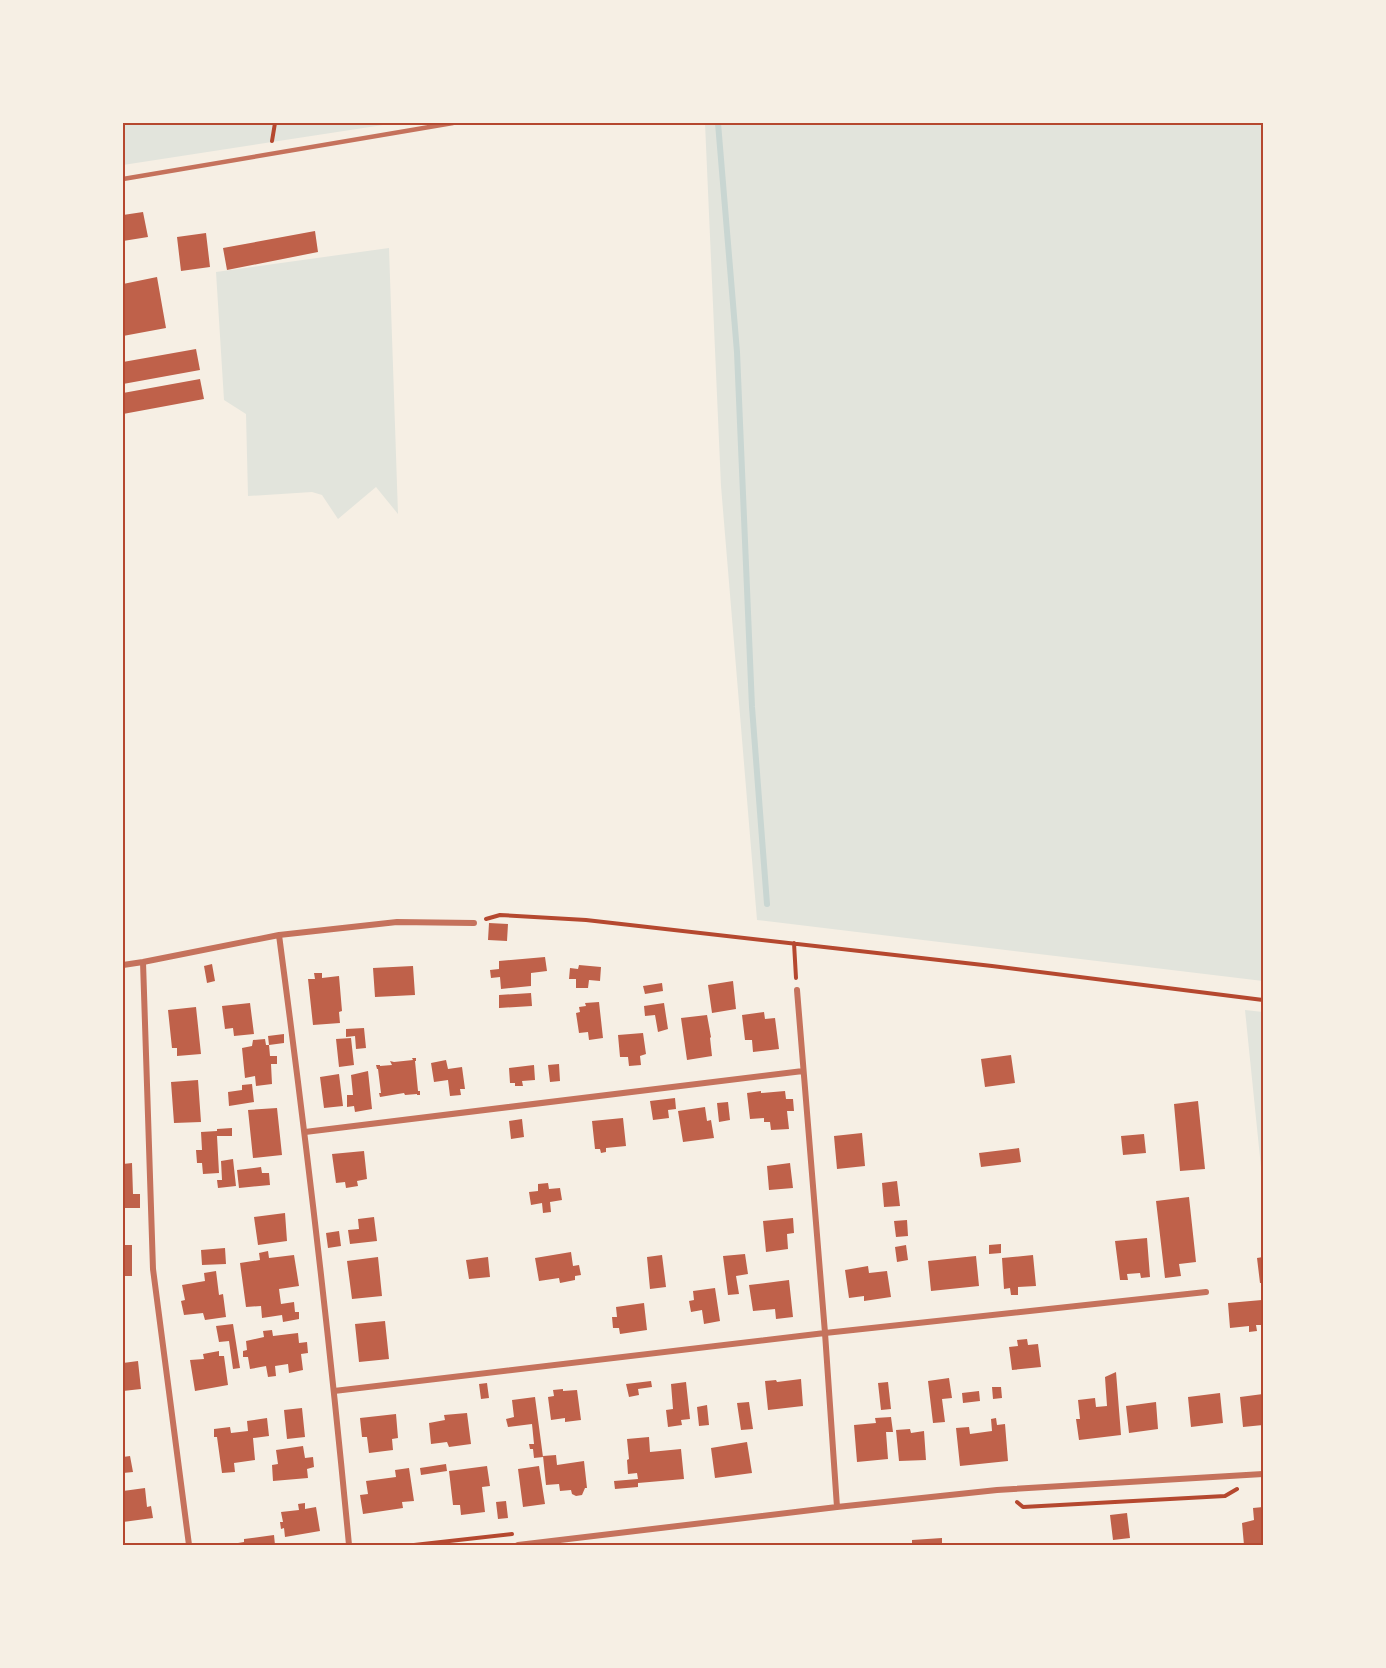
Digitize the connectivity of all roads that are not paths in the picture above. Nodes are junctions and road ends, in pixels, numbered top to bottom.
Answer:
1 (453, 123) edge
2 (123, 179) edge
3 (474, 923) road end
4 (279, 935) junction
5 (143, 962) junction
6 (123, 965) edge
7 (797, 990) road end
8 (803, 1071) junction
9 (305, 1132) junction
10 (1206, 1292) dead end
11 (825, 1333) junction
12 (334, 1390) junction
13 (1263, 1474) edge
14 (837, 1507) junction
15 (189, 1545) edge
16 (349, 1545) edge
17 (518, 1545) edge

1 - 2 lane
3 - 4 street
4 - 5 street
4 - 9 street
5 - 6 street
5 - 15 street
7 - 8 street
8 - 9 street
8 - 11 street
9 - 12 street
10 - 11 street
11 - 12 street
11 - 14 street
12 - 16 street
13 - 14 street
14 - 17 street

